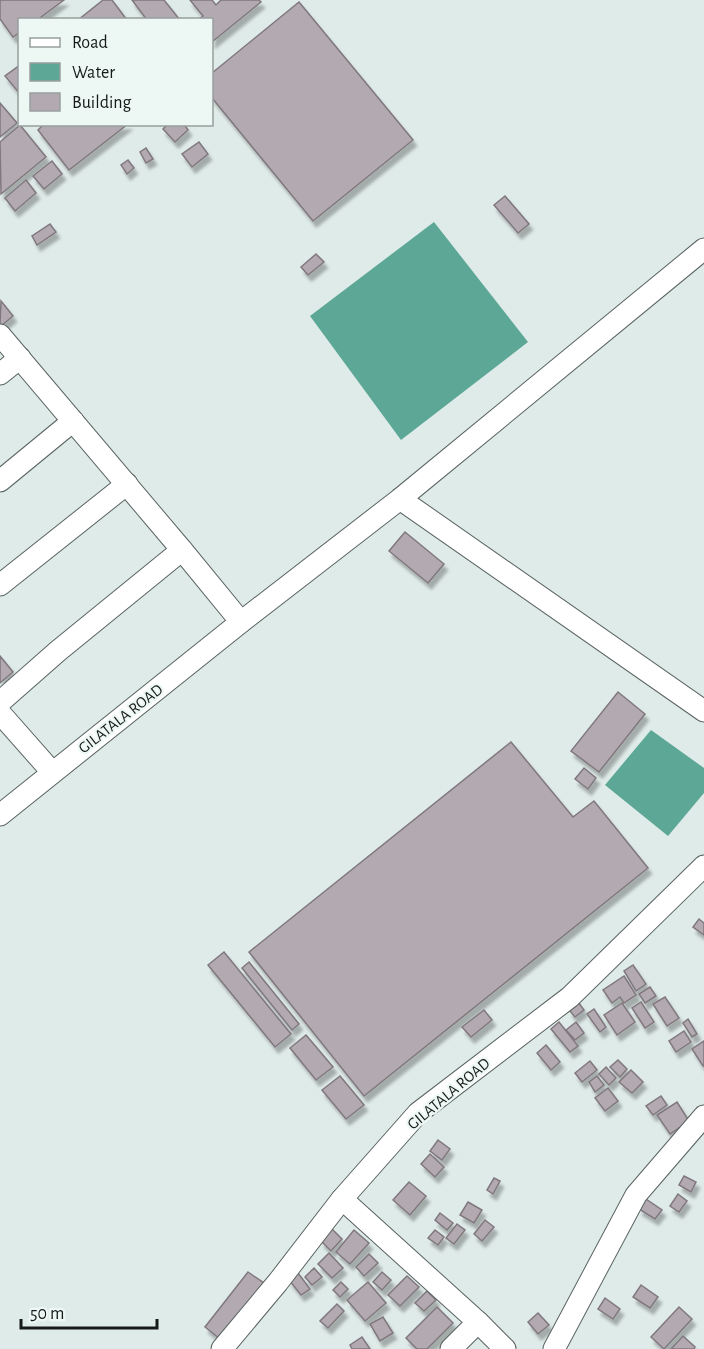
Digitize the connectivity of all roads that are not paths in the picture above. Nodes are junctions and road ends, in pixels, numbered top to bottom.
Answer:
1 (704, 249) edge
2 (0, 335) edge
3 (20, 358) junction
4 (0, 374) edge
5 (73, 421) junction
6 (0, 481) edge
7 (126, 484) junction
8 (400, 499) junction
9 (182, 550) junction
10 (0, 585) edge
11 (241, 622) junction
12 (0, 702) edge
13 (704, 711) edge
14 (0, 713) edge
15 (52, 772) junction
16 (0, 815) edge
17 (704, 866) edge
18 (704, 1116) edge
19 (342, 1198) junction
20 (478, 1322) junction
21 (222, 1349) edge
22 (452, 1349) edge
23 (505, 1349) edge
24 (554, 1349) edge

1 - 8 street, GILATALA ROAD
2 - 3 street
3 - 4 street
3 - 5 street
5 - 6 street
5 - 7 street
7 - 9 street
7 - 10 street
8 - 11 street, GILATALA ROAD
8 - 13 street
9 - 11 street
9 - 12 street
11 - 15 street, GILATALA ROAD
14 - 15 street
15 - 16 street, GILATALA ROAD
17 - 19 street, GILATALA ROAD
18 - 24 street
19 - 20 street
19 - 21 street, GILATALA ROAD
20 - 22 street
20 - 23 street

